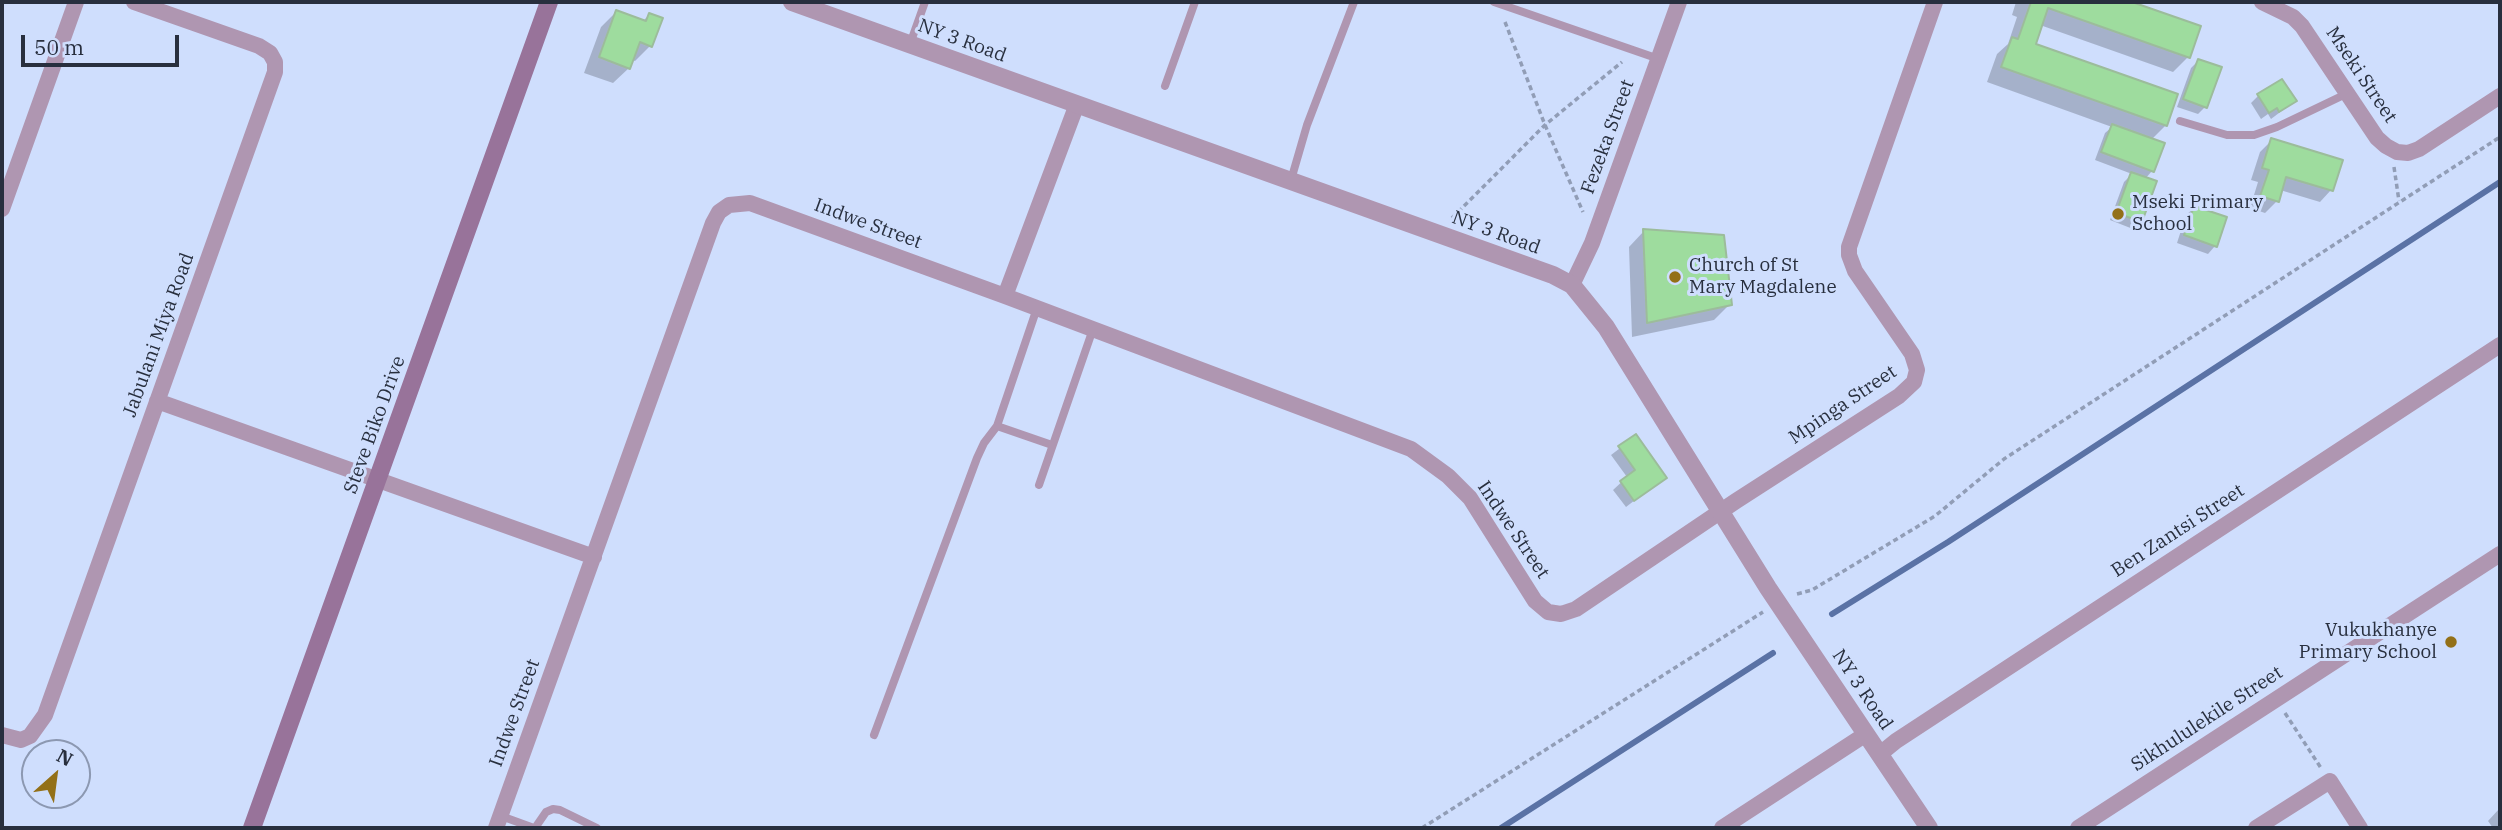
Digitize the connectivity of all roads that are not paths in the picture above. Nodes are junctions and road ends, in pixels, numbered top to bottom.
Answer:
1 (76, 2) edge
2 (134, 2) edge
3 (548, 2) edge
4 (792, 2) edge
5 (925, 2) edge
6 (1195, 2) edge
7 (1354, 2) edge
8 (1496, 2) edge
9 (1679, 2) edge
10 (1935, 2) edge
11 (2262, 2) edge
12 (910, 44) junction
13 (1659, 59) junction
14 (1165, 86) dead end
15 (2346, 94) junction
16 (2500, 96) edge
17 (1077, 104) junction
18 (2180, 121) dead end
19 (1291, 182) junction
20 (2, 209) edge
21 (1572, 285) junction
22 (1005, 296) junction
23 (1037, 308) junction
24 (1093, 329) junction
25 (2500, 345) edge
26 (157, 401) junction
27 (997, 426) junction
28 (1052, 445) junction
29 (377, 481) junction
30 (1039, 485) dead end
31 (1720, 513) junction
32 (2500, 555) edge
33 (594, 557) junction
34 (1553, 613) joint
35 (1866, 734) junction
36 (2, 735) edge
37 (874, 735) dead end
38 (1880, 754) junction
39 (498, 822) edge
40 (252, 828) edge
41 (534, 828) edge
42 (597, 828) edge
43 (1722, 828) edge
44 (1929, 828) edge
45 (2078, 828) edge
46 (2256, 828) edge
47 (2360, 828) edge

1 - 20 street
2 - 26 street, Jabulani Miya Road
3 - 29 main road, Steve Biko Drive
4 - 12 street, NY 3 Road
5 - 12 lane
6 - 14 lane
7 - 19 lane
8 - 13 lane
9 - 13 street, Fezeka Street
10 - 31 street, Mpinga Street
11 - 15 street, Mseki Street
12 - 17 street, NY 3 Road
13 - 21 street, Fezeka Street
15 - 16 street, Mseki Street
15 - 18 lane
17 - 19 street, NY 3 Road
17 - 22 street
19 - 21 street, NY 3 Road
21 - 31 street, NY 3 Road
22 - 23 street, Indwe Street
22 - 33 street, Indwe Street
23 - 24 street, Indwe Street
23 - 27 lane
24 - 28 lane
24 - 34 street, Indwe Street
25 - 38 street, Ben Zantsi Street
26 - 29 street
26 - 36 street, Jabulani Miya Road
27 - 28 lane
27 - 37 lane
28 - 30 lane
29 - 33 street
29 - 40 main road, Steve Biko Drive
31 - 34 street, Mpinga Street
31 - 35 street, NY 3 Road
32 - 45 street, Sikhululekile Street
33 - 39 street, Indwe Street
35 - 38 street, NY 3 Road
35 - 43 street
38 - 44 street, NY 3 Road
39 - 41 lane
41 - 42 lane
46 - 47 street

